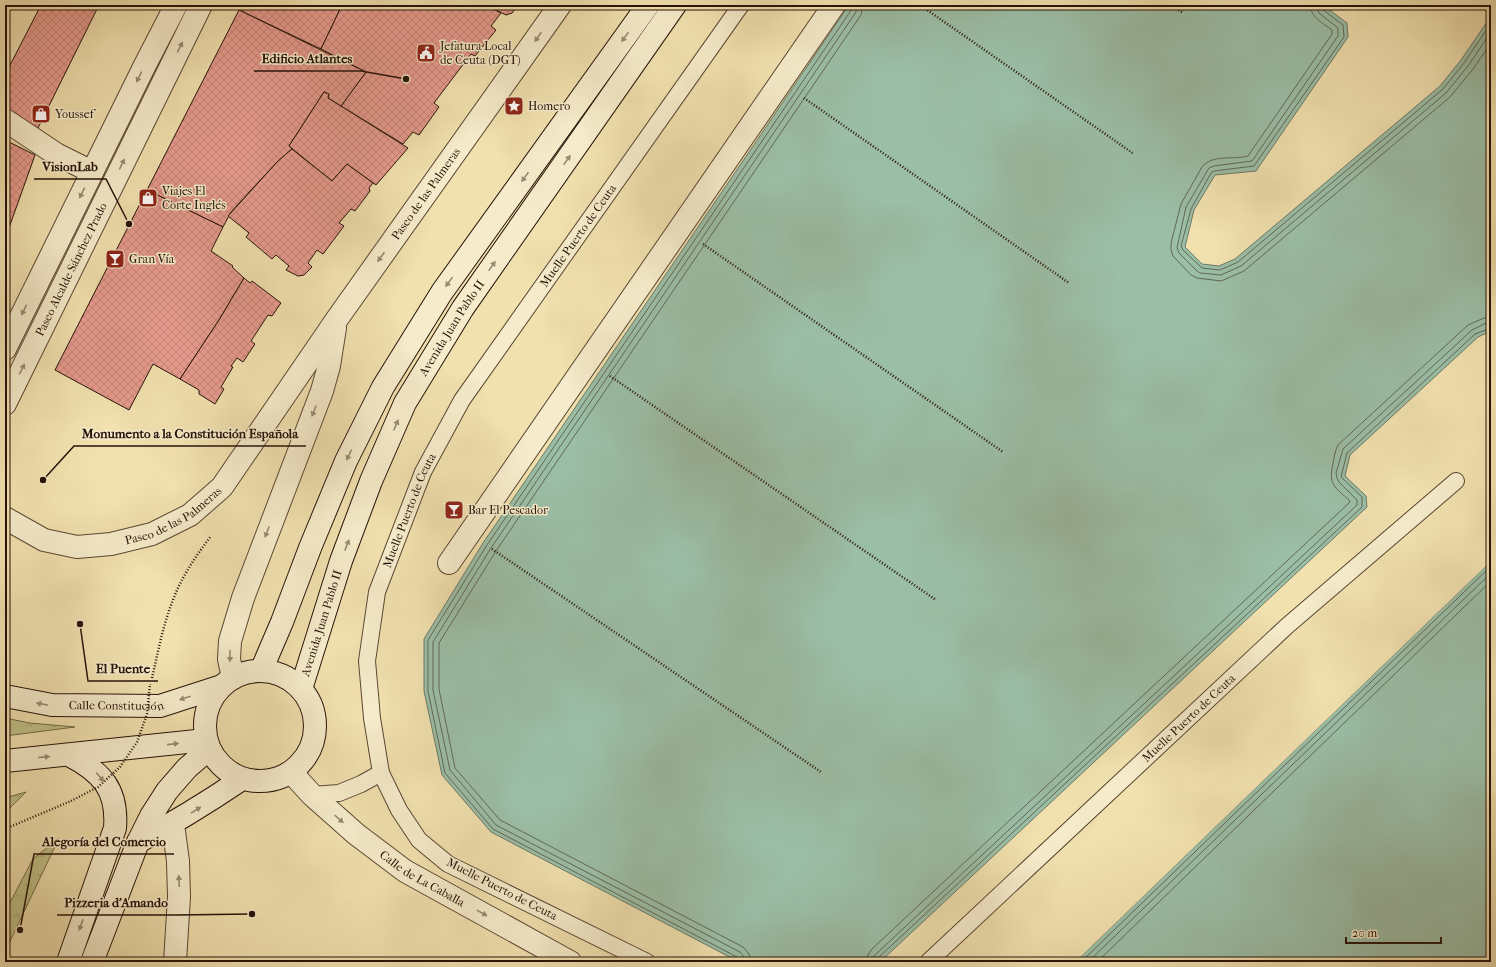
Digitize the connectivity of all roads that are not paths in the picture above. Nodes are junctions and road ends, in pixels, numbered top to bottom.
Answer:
1 (176, 5) edge
2 (201, 5) edge
3 (560, 5) edge
4 (648, 5) edge
5 (675, 5) edge
6 (741, 5) edge
7 (834, 5) edge
8 (5, 120) edge
9 (92, 172) junction
10 (337, 319) junction
11 (5, 349) edge
12 (292, 384) junction
13 (322, 391) junction
14 (5, 404) edge
15 (1456, 481) dead end
16 (5, 518) edge
17 (449, 563) dead end
18 (261, 671) junction
19 (227, 682) junction
20 (301, 689) junction
21 (6, 696) edge
22 (208, 745) junction
23 (69, 755) junction
24 (5, 761) edge
25 (291, 772) junction
26 (381, 773) junction
27 (242, 779) junction
28 (312, 795) junction
29 (173, 824) junction
30 (138, 842) junction
31 (68, 962) edge
32 (92, 962) edge
33 (175, 962) edge
34 (570, 962) edge
35 (647, 962) edge
36 (928, 962) edge

1 -> 9 street, Paseo Alcalde Sánchez Prado
14 -> 2 street, Paseo Alcalde Sánchez Prado
3 -> 10 street, Paseo de las Palmeras
4 -> 18 street
20 -> 5 street, Avenida Juan Pablo II
6 - 26 lane, Muelle Puerto de Ceuta
7 - 17 street
8 - 9 street
9 -> 11 street, Paseo Alcalde Sánchez Prado
10 - 12 street, Paseo de las Palmeras
10 - 13 street
12 - 13 street
12 - 16 street, Paseo de las Palmeras
13 -> 19 street
15 - 36 lane, Muelle Puerto de Ceuta
18 - 19 street
18 - 20 street
19 -> 21 street, Calle Constitución
19 - 22 street
20 - 25 street
23 -> 22 street
22 - 27 street
22 - 30 street
24 -> 23 street
23 -> 31 street
25 - 27 street
25 - 28 street, Calle de La Caballa
26 - 28 lane
26 - 35 lane, Muelle Puerto de Ceuta
29 -> 27 street
28 -> 34 street, Calle de La Caballa
29 - 30 street
33 -> 29 street
30 - 32 street

